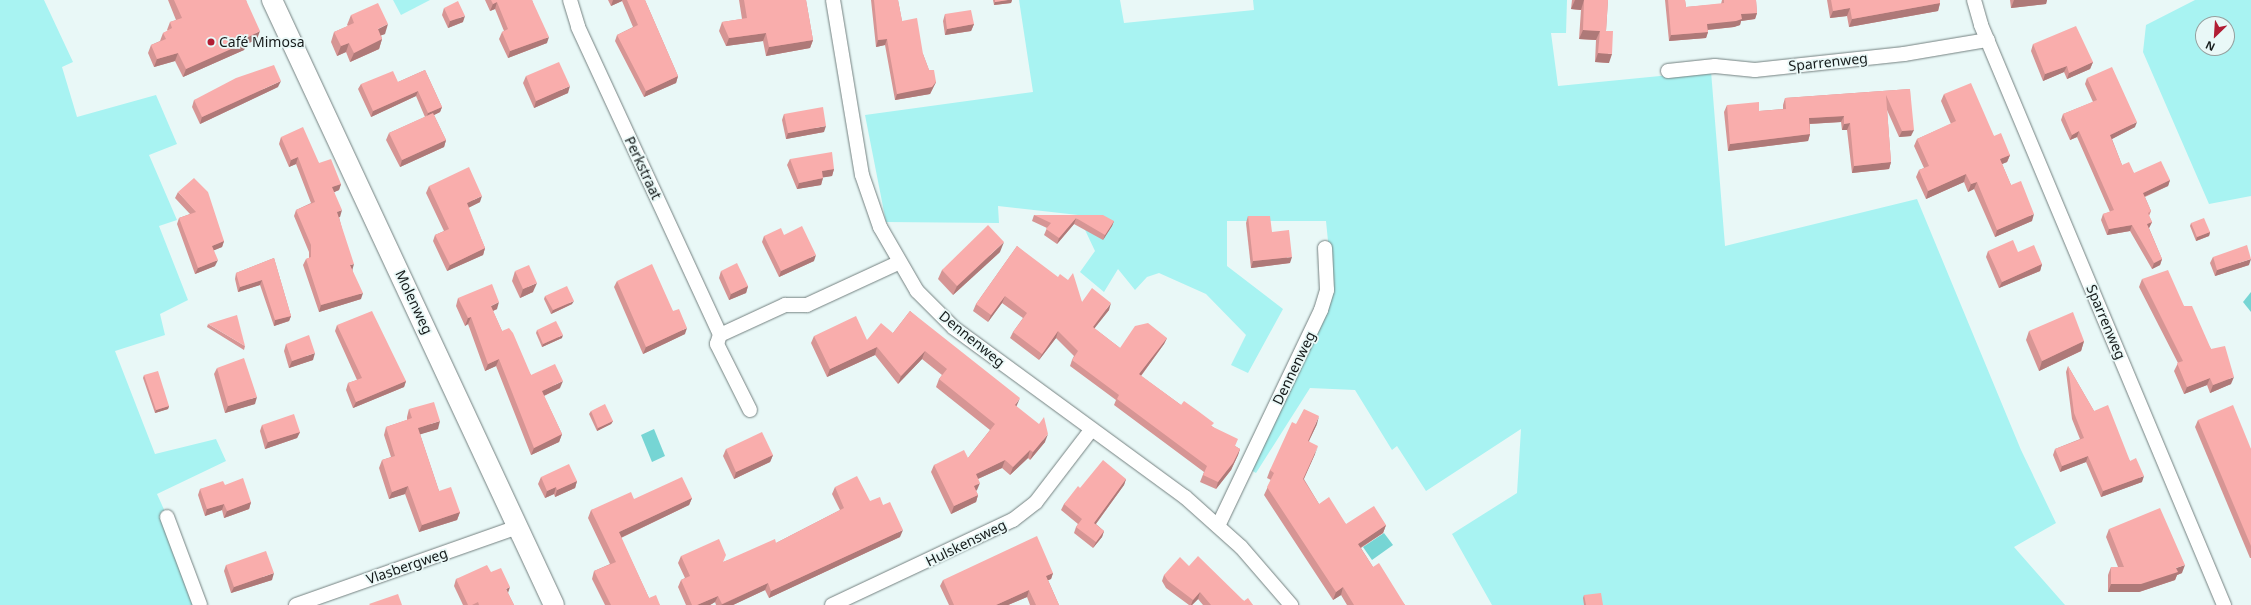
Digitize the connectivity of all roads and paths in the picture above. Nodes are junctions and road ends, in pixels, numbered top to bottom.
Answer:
1 (272, 0) edge
2 (570, 0) edge
3 (833, 0) edge
4 (1974, 0) edge
5 (1988, 40) junction
6 (1668, 71) dead end
7 (1325, 248) dead end
8 (898, 263) junction
9 (720, 335) junction
10 (750, 410) dead end
11 (1091, 430) junction
12 (167, 517) dead end
13 (1218, 526) junction
14 (517, 527) junction
15 (200, 605) edge
16 (296, 605) edge
17 (554, 605) edge
18 (832, 605) edge
19 (1292, 605) edge
20 (2224, 605) edge

1 - 14 street, Molenweg
2 - 9 street, Perkstraat
3 - 8 street, Dennenweg
4 - 5 street, Sparrenweg
5 - 6 street, Sparrenweg
5 - 20 street, Sparrenweg
7 - 13 street, Dennenweg
8 - 9 street
8 - 11 street, Dennenweg
9 - 10 street, Perkstraat
11 - 13 street, Dennenweg
11 - 18 street, Hulskensweg
12 - 15 street
13 - 19 street, Dennenweg
14 - 16 street, Vlasbergweg
14 - 17 street, Molenweg

